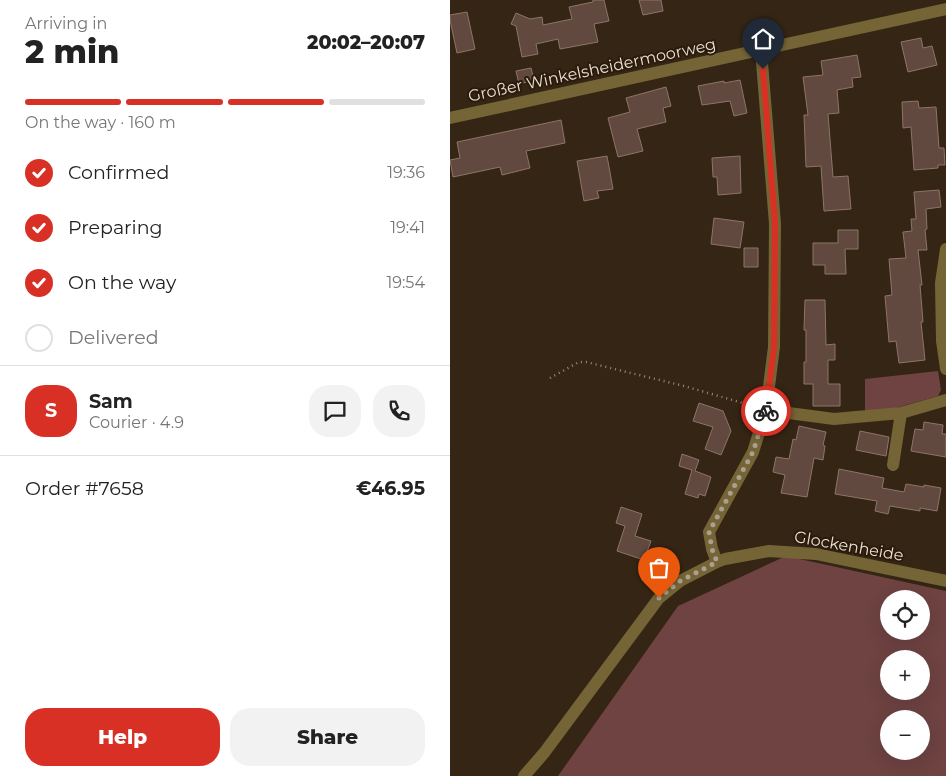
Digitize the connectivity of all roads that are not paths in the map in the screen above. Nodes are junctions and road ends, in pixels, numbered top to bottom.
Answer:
1 (946, 12) edge
2 (761, 50) junction
3 (450, 118) edge
4 (946, 249) edge
5 (944, 311) edge
6 (946, 369) edge
7 (946, 400) edge
8 (766, 410) junction
9 (901, 413) junction
10 (893, 465) dead end
11 (717, 562) junction
12 (946, 581) edge
13 (524, 776) edge

1 - 2 street, Großer Winkelsheidermoorweg
2 - 3 street, Großer Winkelsheidermoorweg
2 - 8 street
4 - 5 street
5 - 6 street
7 - 9 street
8 - 9 street
8 - 11 street
9 - 10 street
11 - 12 street, Glockenheide
11 - 13 street

